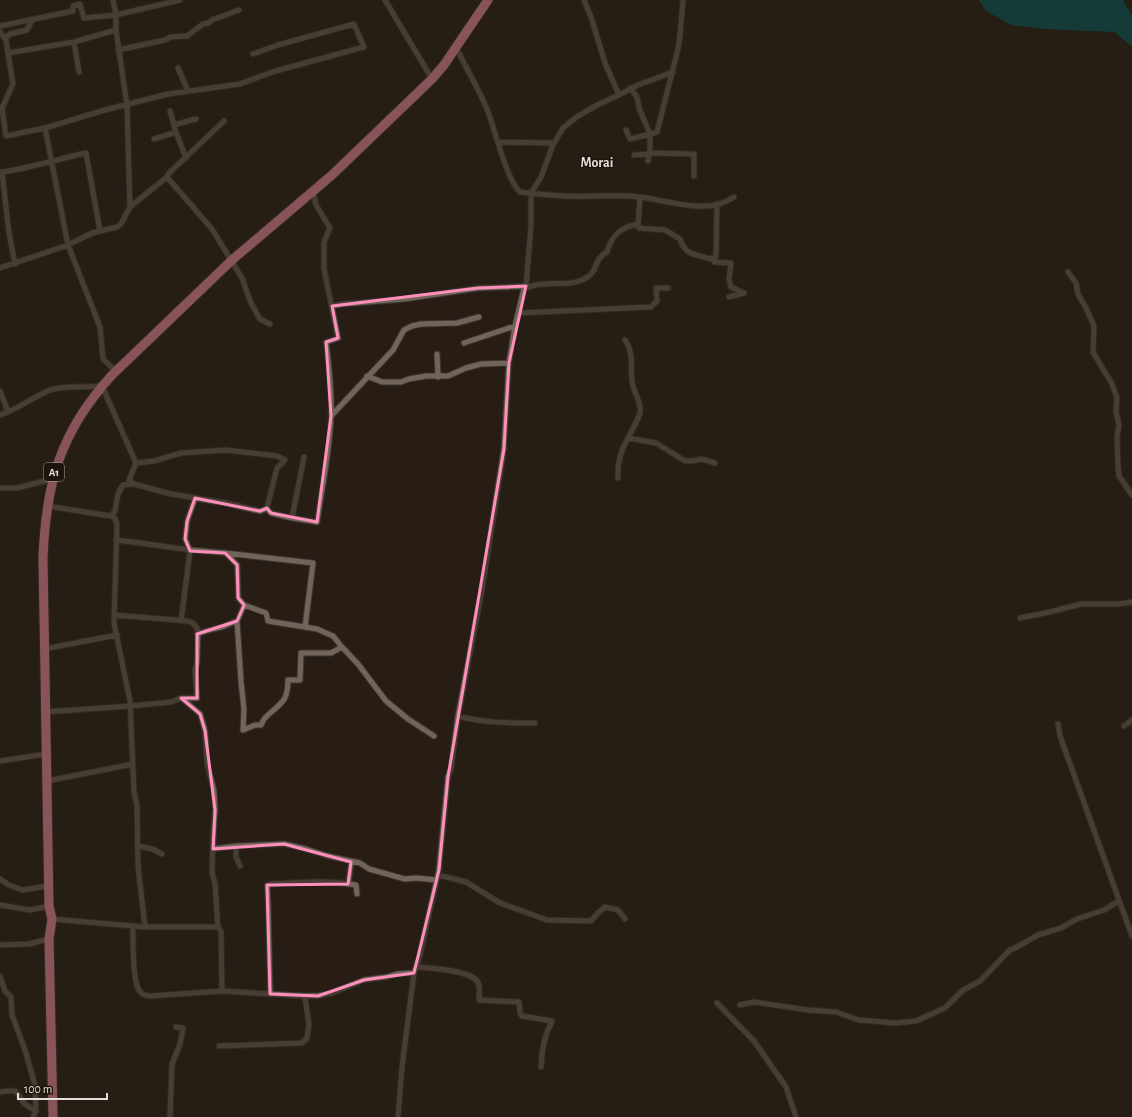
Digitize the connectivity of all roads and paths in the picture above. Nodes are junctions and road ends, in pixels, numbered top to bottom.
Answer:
1 (113, 0) edge
2 (180, 0) edge
3 (385, 0) edge
4 (488, 0) edge
5 (584, 0) edge
6 (683, 0) edge
7 (72, 3) edge
8 (239, 10) dead end
9 (116, 14) junction
10 (32, 20) junction
11 (0, 26) edge
12 (116, 30) junction
13 (0, 32) edge
14 (5, 38) junction
15 (74, 42) junction
16 (456, 47) junction
17 (118, 50) junction
18 (8, 53) junction
19 (253, 54) dead end
20 (178, 68) dead end
21 (79, 72) dead end
22 (673, 72) junction
23 (432, 79) junction
24 (630, 88) junction
25 (188, 91) junction
26 (619, 95) junction
27 (127, 105) junction
28 (1, 109) edge
29 (170, 111) dead end
30 (196, 119) dead end
31 (224, 121) dead end
32 (174, 125) junction
33 (45, 128) junction
34 (626, 130) dead end
35 (176, 132) junction
36 (650, 134) junction
37 (154, 139) dead end
38 (498, 142) junction
39 (554, 143) junction
40 (650, 154) junction
41 (634, 155) dead end
42 (186, 158) junction
43 (52, 160) junction
44 (648, 161) dead end
45 (1, 172) edge
46 (694, 176) dead end
47 (167, 177) junction
48 (313, 191) junction
49 (531, 193) junction
50 (734, 197) dead end
51 (640, 198) junction
52 (717, 204) junction
53 (130, 207) junction
54 (638, 224) junction
55 (100, 231) junction
56 (68, 245) junction
57 (232, 260) junction
58 (714, 260) junction
59 (15, 264) junction
60 (0, 268) edge
61 (1068, 272) dead end
62 (525, 287) junction
63 (668, 288) dead end
64 (729, 296) dead end
65 (332, 306) junction
66 (518, 313) junction
67 (479, 317) dead end
68 (270, 324) dead end
69 (515, 326) junction
70 (625, 340) dead end
71 (464, 343) dead end
72 (437, 354) dead end
73 (509, 363) junction
74 (117, 372) junction
75 (367, 376) junction
76 (438, 377) junction
77 (102, 386) junction
78 (0, 392) edge
79 (8, 412) junction
80 (0, 414) edge
81 (331, 416) junction
82 (628, 438) junction
83 (304, 458) dead end
84 (136, 463) junction
85 (715, 463) dead end
86 (618, 478) dead end
87 (52, 479) junction
88 (134, 484) junction
89 (0, 488) edge
90 (1132, 495) edge
91 (194, 498) junction
92 (47, 506) junction
93 (267, 508) junction
94 (111, 516) junction
95 (292, 518) junction
96 (116, 540) junction
97 (190, 551) junction
98 (225, 553) junction
99 (1132, 602) edge
100 (244, 605) junction
101 (114, 615) junction
102 (1020, 618) dead end
103 (181, 620) junction
104 (237, 621) junction
105 (305, 627) junction
106 (197, 634) junction
107 (117, 635) junction
108 (342, 647) junction
109 (44, 649) junction
110 (181, 698) junction
111 (130, 706) junction
112 (45, 712) junction
113 (458, 716) junction
114 (1132, 720) edge
115 (535, 723) dead end
116 (1058, 724) dead end
117 (1124, 726) dead end
118 (434, 736) dead end
119 (46, 754) junction
120 (0, 761) edge
121 (134, 764) junction
122 (47, 781) junction
123 (137, 846) junction
124 (236, 846) junction
125 (213, 849) junction
126 (162, 854) dead end
127 (351, 861) junction
128 (240, 866) dead end
129 (437, 878) junction
130 (0, 879) edge
131 (348, 884) junction
132 (49, 886) junction
133 (357, 894) dead end
134 (1119, 901) junction
135 (0, 905) edge
136 (49, 906) junction
137 (52, 919) junction
138 (625, 919) dead end
139 (133, 926) junction
140 (145, 927) junction
141 (218, 927) junction
142 (1132, 936) edge
143 (49, 939) junction
144 (0, 945) edge
145 (417, 966) junction
146 (414, 973) junction
147 (0, 976) edge
148 (222, 991) junction
149 (3, 992) edge
150 (270, 994) junction
151 (302, 996) junction
152 (717, 1003) dead end
153 (740, 1005) dead end
154 (176, 1027) dead end
155 (219, 1046) dead end
156 (541, 1068) dead end
157 (0, 1092) edge
158 (36, 1111) junction
159 (33, 1117) edge
160 (53, 1117) edge
161 (170, 1117) edge
162 (398, 1117) edge
163 (796, 1117) edge

1 - 9 street
2 - 9 street
3 - 23 street
4 - 16 highway, A1
5 - 26 street
6 - 22 street
7 - 9 street
7 - 10 street
8 - 17 street
9 - 12 street
10 - 11 street
10 - 14 street
12 - 15 street
12 - 17 street
13 - 14 street
14 - 18 street
15 - 18 street
15 - 21 street
16 - 23 highway, A1
16 - 38 street
17 - 27 street
18 - 28 street
19 - 25 street
20 - 25 street
22 - 24 street
22 - 36 street
23 - 48 highway, A1
24 - 26 street
24 - 36 street
25 - 27 street
26 - 39 street
27 - 33 street
27 - 53 street
28 - 33 street
29 - 32 street
30 - 32 street
31 - 42 street
32 - 35 street
33 - 43 street
34 - 36 street
35 - 37 street
35 - 42 street
36 - 40 street
38 - 39 street
38 - 49 street
39 - 49 street
40 - 41 street
40 - 44 street
40 - 46 street
42 - 47 street
43 - 45 street
43 - 55 street
43 - 56 street
45 - 59 street
47 - 53 street
47 - 57 street
48 - 57 highway, A1
48 - 65 street
49 - 51 street
49 - 62 street
50 - 52 street
51 - 52 street
51 - 54 street
52 - 58 street
53 - 55 street
54 - 58 street
54 - 62 street
55 - 56 street
56 - 59 street
56 - 74 street
57 - 68 street
57 - 74 highway, A1
58 - 64 street
59 - 60 street
61 - 90 street
62 - 65 street
62 - 66 street
63 - 66 street
65 - 81 street
66 - 69 street
67 - 75 street
69 - 71 street
69 - 73 street
70 - 82 street
72 - 76 street
73 - 76 street
73 - 113 street
74 - 77 highway, A1
75 - 76 street
75 - 81 street
77 - 79 street
77 - 84 street
77 - 87 highway, A1
78 - 79 street
79 - 80 street
81 - 95 street
82 - 85 street
82 - 86 street
83 - 95 street
84 - 88 street
84 - 93 street
87 - 89 street
87 - 92 highway, A1
88 - 91 street
88 - 94 street
91 - 93 street
91 - 97 street
92 - 94 street
92 - 109 highway, A1
93 - 95 street
94 - 96 street
96 - 97 street
96 - 101 street
97 - 98 street
97 - 103 street
98 - 100 street
98 - 105 street
99 - 102 street
100 - 104 street
100 - 105 street
101 - 103 street
101 - 107 street
103 - 106 street
104 - 106 street
104 - 108 street
105 - 108 street
106 - 110 street
107 - 109 street
107 - 111 street
108 - 118 street
109 - 112 highway, A1
110 - 111 street
110 - 125 street
111 - 112 street
111 - 121 street
112 - 119 highway, A1
113 - 115 street
113 - 129 street
114 - 117 street
116 - 134 street
119 - 120 street
119 - 122 highway, A1
121 - 122 street
121 - 123 street
122 - 132 highway, A1
123 - 126 street
123 - 140 street
124 - 125 street
124 - 127 street
124 - 128 street
125 - 141 street
127 - 129 street
127 - 131 street
129 - 138 street
129 - 145 street
130 - 132 street
131 - 133 street
131 - 150 street
132 - 136 highway, A1
134 - 142 street
134 - 153 street
135 - 136 street
136 - 137 highway, A1
137 - 139 street
137 - 143 highway, A1
139 - 140 street
139 - 148 street
140 - 141 street
141 - 148 street
143 - 144 street
143 - 160 highway, A1
145 - 146 street
145 - 156 street
146 - 151 street
146 - 162 street
147 - 149 street
148 - 150 street
149 - 158 street
150 - 151 street
151 - 155 street
152 - 163 street
154 - 161 street
157 - 158 street
158 - 159 street

